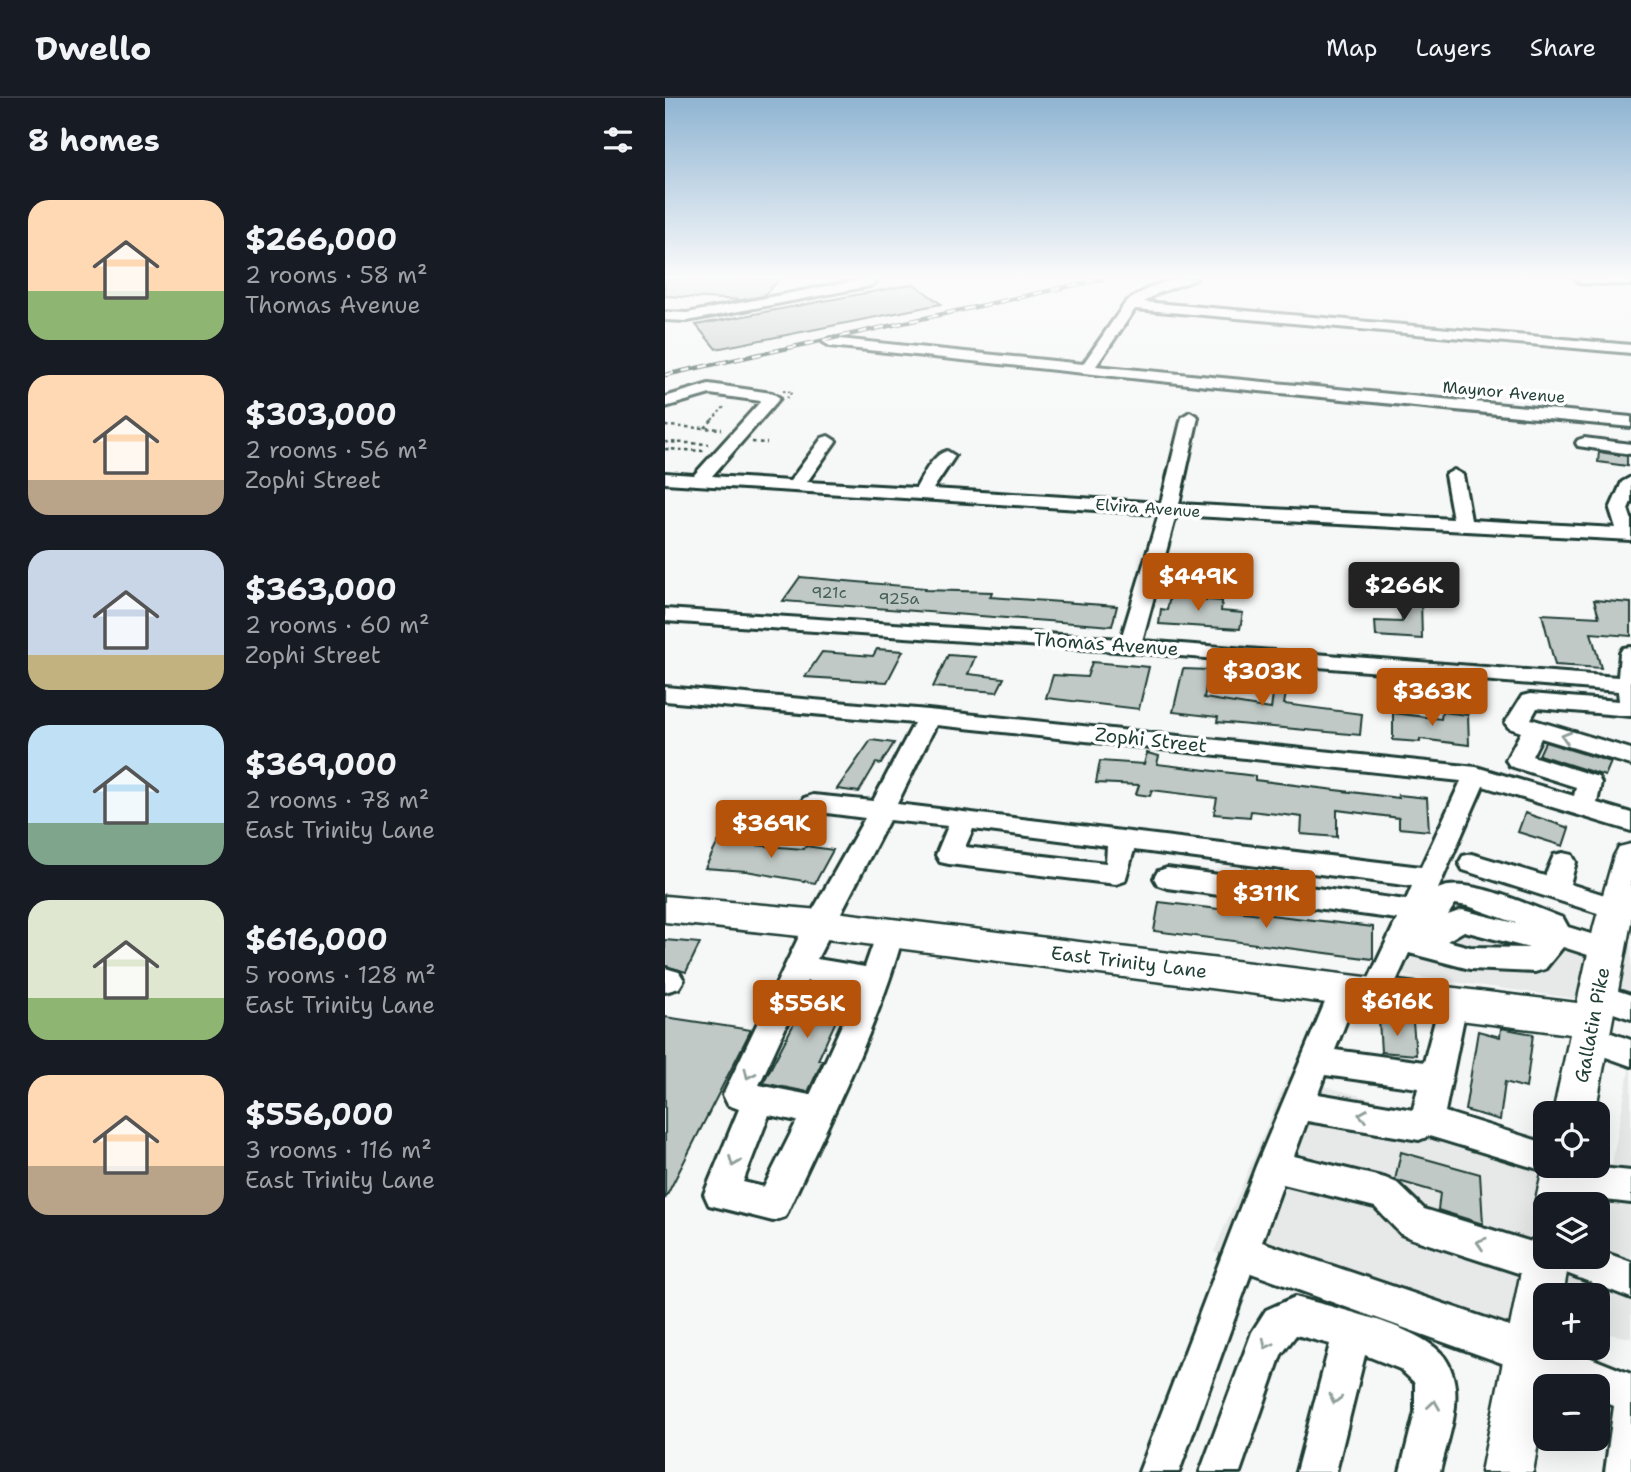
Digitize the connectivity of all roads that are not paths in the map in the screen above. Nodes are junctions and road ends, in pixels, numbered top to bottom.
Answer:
1 (841, 343) edge
2 (1105, 343) edge
3 (1564, 343) edge
4 (1631, 349) edge
5 (1087, 369) junction
6 (665, 402) edge
7 (1190, 417) dead end
8 (1631, 422) edge
9 (828, 441) dead end
10 (1584, 443) dead end
11 (1631, 449) edge
12 (947, 456) dead end
13 (1454, 475) dead end
14 (665, 478) edge
15 (699, 480) junction
16 (1631, 482) edge
17 (796, 485) junction
18 (922, 493) junction
19 (1169, 509) junction
20 (1464, 526) junction
21 (1629, 534) edge
22 (665, 615) edge
23 (1130, 646) junction
24 (1631, 653) edge
25 (665, 694) edge
26 (1630, 697) edge
27 (928, 717) junction
28 (1534, 728) junction
29 (1631, 757) edge
30 (1476, 775) junction
31 (813, 803) dead end
32 (1583, 808) junction
33 (881, 811) junction
34 (964, 819) junction
35 (1631, 822) edge
36 (1120, 839) junction
37 (1631, 856) edge
38 (1563, 862) dead end
39 (1472, 863) dead end
40 (1167, 878) dead end
41 (1429, 878) junction
42 (1555, 889) junction
43 (665, 909) edge
44 (1414, 911) junction
45 (819, 923) junction
46 (1617, 928) edge
47 (890, 932) junction
48 (1557, 934) junction
49 (1411, 943) junction
50 (799, 968) junction
51 (875, 980) junction
52 (1360, 991) junction
53 (1452, 1003) junction
54 (1631, 1007) edge
55 (1592, 1018) junction
56 (1631, 1053) edge
57 (1315, 1060) junction
58 (1436, 1077) junction
59 (759, 1099) junction
60 (1576, 1101) edge
61 (1297, 1105) junction
62 (818, 1111) junction
63 (1427, 1121) junction
64 (1273, 1166) junction
65 (1533, 1167) edge
66 (1564, 1178) edge
67 (1631, 1187) edge
68 (1241, 1252) junction
69 (1533, 1254) edge
70 (1550, 1269) edge
71 (1602, 1269) edge
72 (1631, 1275) edge
73 (1352, 1333) junction
74 (1529, 1352) junction
75 (1631, 1393) edge
76 (1631, 1412) edge
77 (1159, 1472) edge
78 (1220, 1472) edge
79 (1316, 1472) edge
80 (1419, 1472) edge
81 (1507, 1472) edge
82 (1625, 1472) edge

1 - 5 street, Maynor Avenue
2 - 5 street
3 - 4 street
5 - 8 street, Maynor Avenue
6 - 15 street
7 - 19 street
9 - 17 street
10 - 11 street
12 - 18 street
13 - 20 street
14 - 15 street, Elvira Avenue
15 - 17 street, Elvira Avenue
16 - 21 street
17 - 18 street, Elvira Avenue
18 - 19 street, Elvira Avenue
19 - 20 street, Elvira Avenue
19 - 23 street
20 - 21 street, Elvira Avenue
22 - 23 street, Thomas Avenue
23 - 26 street, Thomas Avenue
24 - 26 street
25 - 27 street, Zophi Street
26 - 28 street
27 - 30 street, Zophi Street
27 - 33 street
29 -> 28 street
28 - 32 street
30 - 32 street, Zophi Street
30 - 41 street
31 - 33 street
32 - 35 street, Zophi Street
33 - 34 street
33 - 45 street
34 - 36 street
34 - 36 street
36 - 41 street
37 - 46 main road, Gallatin Pike
38 - 42 street
39 - 42 street
40 - 44 street
41 - 44 street
42 - 46 street
43 - 45 main road, East Trinity Lane
44 - 49 street
45 - 47 main road, East Trinity Lane
45 - 50 street
46 - 48 street
46 - 55 main road, Gallatin Pike
47 - 51 street
47 - 52 main road, East Trinity Lane
48 - 49 street
48 - 49 street
49 - 52 street
50 - 51 street
50 -> 59 street
51 - 62 street
52 - 53 main road, East Trinity Lane
52 - 57 street
53 - 55 main road, East Trinity Lane
53 - 58 street
54 - 55 street
55 - 56 street
55 - 60 main road, Gallatin Pike
57 - 58 street
57 - 61 street
58 - 63 street
59 - 62 street
59 -> 62 street
63 -> 61 street
61 - 64 street
63 - 65 street
64 - 68 street
69 -> 64 street
66 - 67 street
68 - 74 street
68 - 77 street
70 - 74 main road
71 - 72 street
73 -> 78 street
73 -> 79 street
80 -> 73 street
74 - 75 street
74 - 81 main road
76 - 82 street

